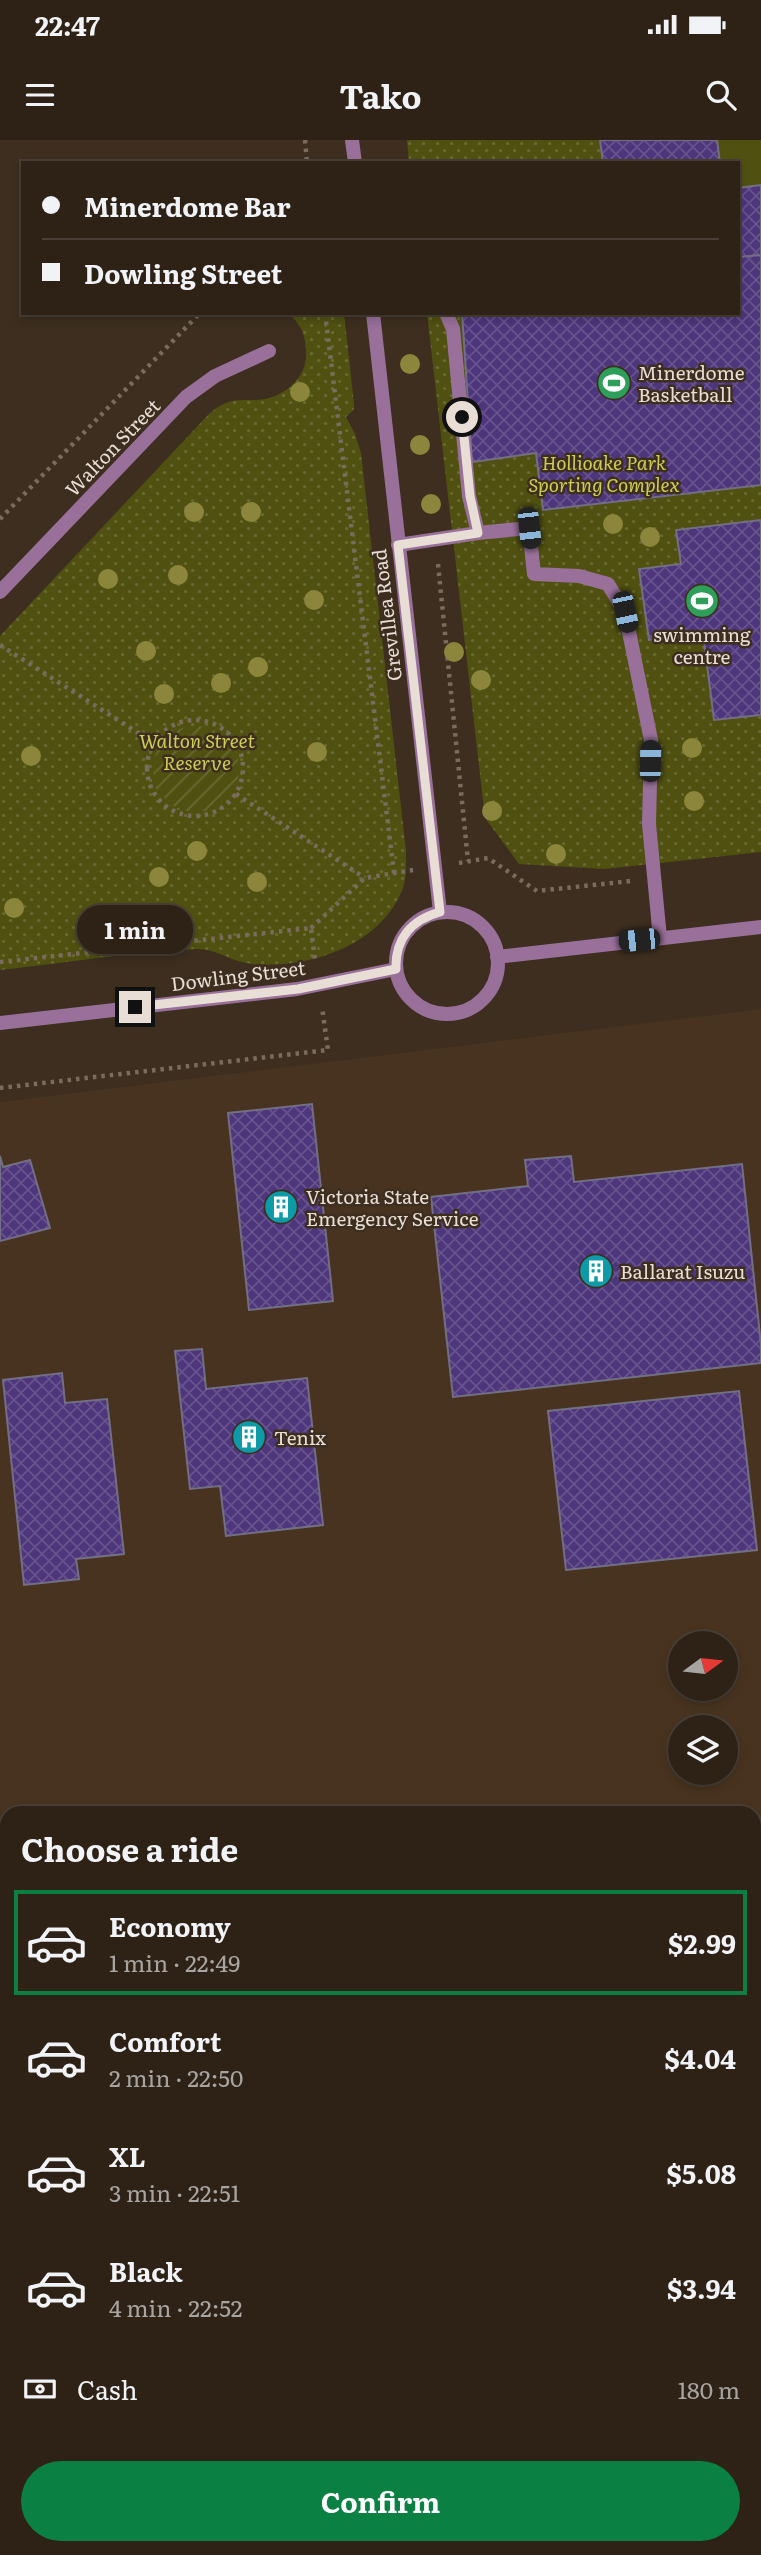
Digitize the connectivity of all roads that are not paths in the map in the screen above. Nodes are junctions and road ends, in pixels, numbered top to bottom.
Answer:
1 (352, 140) edge
2 (355, 161) edge
3 (373, 315) edge
4 (447, 315) edge
5 (269, 351) dead end
6 (478, 533) junction
7 (398, 545) junction
8 (0, 592) edge
9 (440, 912) junction
10 (761, 927) edge
11 (660, 938) junction
12 (498, 957) junction
13 (396, 969) junction
14 (0, 1023) edge

1 - 2 street
3 - 7 street, Grevillea Road
4 - 6 street
5 - 8 street, Walton Street
6 - 7 street
6 - 11 street
7 - 9 street, Grevillea Road
9 - 12 street
9 - 13 street
10 - 11 street
11 - 12 street
12 - 13 street
13 - 14 street, Dowling Street

